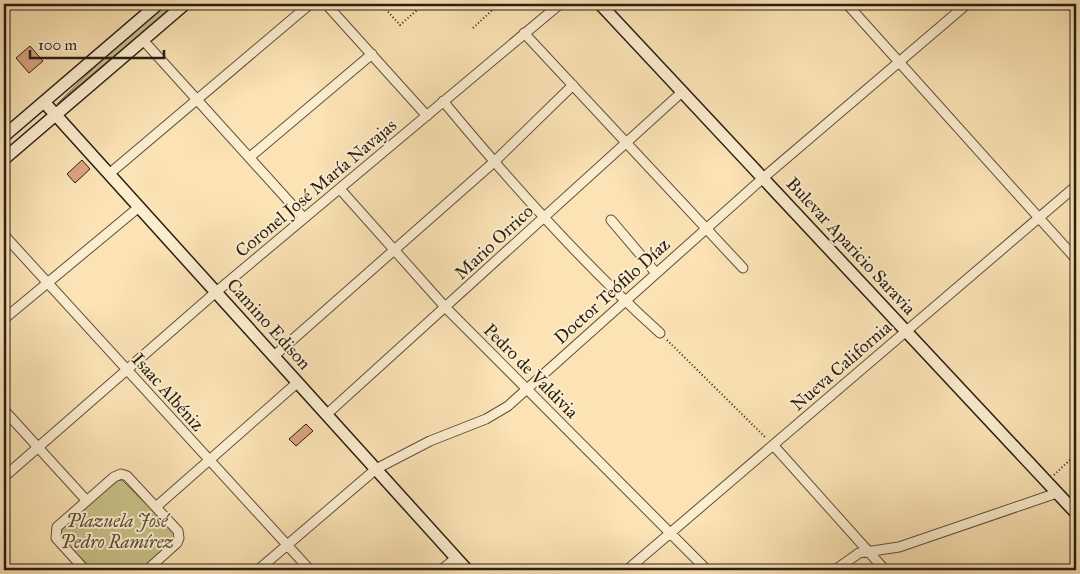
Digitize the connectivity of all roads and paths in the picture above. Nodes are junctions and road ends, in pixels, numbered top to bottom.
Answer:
1 (158, 4) edge
2 (185, 4) edge
3 (310, 4) edge
4 (326, 4) edge
5 (381, 4) edge
6 (424, 4) edge
7 (499, 4) edge
8 (560, 4) edge
9 (600, 4) edge
10 (847, 4) edge
11 (967, 4) edge
12 (473, 28) dead end
13 (524, 33) junction
14 (143, 40) junction
15 (372, 54) junction
16 (899, 61) junction
17 (573, 85) junction
18 (682, 92) junction
19 (198, 99) junction
20 (444, 101) junction
21 (44, 102) junction
22 (54, 114) junction
23 (426, 116) junction
24 (4, 136) edge
25 (626, 142) junction
26 (250, 157) junction
27 (4, 159) edge
28 (494, 162) junction
29 (109, 174) junction
30 (763, 178) junction
31 (1076, 186) edge
32 (340, 189) junction
33 (139, 207) junction
34 (545, 217) junction
35 (304, 218) junction
36 (1039, 218) junction
37 (611, 220) dead end
38 (705, 229) junction
39 (4, 235) edge
40 (395, 250) junction
41 (1076, 259) edge
42 (743, 268) dead end
43 (656, 273) junction
44 (47, 283) junction
45 (216, 292) junction
46 (624, 301) junction
47 (446, 308) junction
48 (4, 319) edge
49 (908, 331) junction
50 (660, 333) joint
51 (274, 356) junction
52 (126, 370) junction
53 (298, 382) junction
54 (526, 391) junction
55 (4, 410) edge
56 (326, 414) junction
57 (774, 446) junction
58 (38, 447) junction
59 (1076, 454) edge
60 (208, 461) junction
61 (376, 469) junction
62 (4, 477) edge
63 (1047, 482) junction
64 (1057, 493) junction
65 (87, 501) junction
66 (156, 507) junction
67 (1076, 513) edge
68 (671, 533) junction
69 (287, 545) junction
70 (868, 551) junction
71 (456, 558) junction
72 (82, 569) edge
73 (147, 570) edge
74 (258, 570) edge
75 (310, 570) edge
76 (441, 570) edge
77 (467, 570) edge
78 (627, 570) edge
79 (707, 570) edge
80 (834, 570) edge
81 (885, 570) edge

1 - 21 street
2 - 14 street
3 - 19 street
4 - 15 street
5 - 6 path
7 - 12 path
8 - 13 street, Coronel José María Navajas
9 - 18 street, Bulevar Aparicio Saravia
10 - 16 street
11 - 16 street, Doctor Teófilo Díaz
13 - 17 street
13 - 20 street, Coronel José María Navajas
14 - 19 street
14 - 22 street
15 - 23 street
15 - 26 street
16 - 30 street, Doctor Teófilo Díaz
16 - 36 street
17 - 25 street
17 - 28 street
18 - 25 street, Mario Orrico
18 - 30 street, Bulevar Aparicio Saravia
19 - 26 street
19 - 29 street
20 - 23 street, Coronel José María Navajas
20 - 28 street
21 - 22 street, Camino Edison
21 - 24 street
22 - 27 street
22 - 29 street, Camino Edison
23 - 32 street, Coronel José María Navajas
25 - 34 street, Mario Orrico
25 - 38 street
26 - 35 street
28 - 34 street
28 - 40 street
29 - 33 street, Camino Edison
30 - 38 street, Doctor Teófilo Díaz
30 - 49 street, Bulevar Aparicio Saravia
31 - 36 street, Nueva California
32 - 35 street, Coronel José María Navajas
32 - 40 street, Pedro de Valdivia
33 - 44 street
33 - 45 street, Camino Edison
34 - 46 street
34 - 47 street, Mario Orrico
35 - 45 street, Coronel José María Navajas
36 - 41 street
36 - 49 street, Nueva California
37 - 43 street
38 - 42 street
38 - 43 street, Doctor Teófilo Díaz
39 - 44 street, Isaac Albéniz
40 - 47 street, Pedro de Valdivia
40 - 51 street
43 - 46 street, Doctor Teófilo Díaz
44 - 48 street
44 - 52 street, Isaac Albéniz
45 - 51 street, Camino Edison
45 - 52 street, Coronel José María Navajas
46 - 50 street
46 - 54 street, Doctor Teófilo Díaz
47 - 54 street, Pedro de Valdivia
47 - 56 street, Mario Orrico
49 - 57 street, Nueva California
49 - 63 street, Bulevar Aparicio Saravia
50 - 57 path
51 - 53 street, Camino Edison
52 - 58 street, Coronel José María Navajas
52 - 60 street, Isaac Albéniz
53 - 56 street, Camino Edison
53 - 60 street
54 - 61 street, Doctor Teófilo Díaz
54 - 68 street, Pedro de Valdivia
55 - 58 street
56 - 61 street, Camino Edison
57 - 68 street, Nueva California
57 - 70 street
58 - 62 street, Coronel José María Navajas
58 - 65 street
59 - 63 path
60 - 66 street
60 - 69 street, Isaac Albéniz
61 - 69 street, Doctor Teófilo Díaz
61 - 71 street, Camino Edison
63 - 64 street, Bulevar Aparicio Saravia
64 - 67 street, Bulevar Aparicio Saravia
64 - 70 street
65 - 66 street
65 - 72 street
66 - 73 street
68 - 78 street, Nueva California
68 - 79 street, Pedro de Valdivia
69 - 74 street, Doctor Teófilo Díaz
69 - 75 street, Isaac Albéniz
70 - 80 street
70 - 81 street
71 - 76 street
71 - 77 street, Camino Edison

